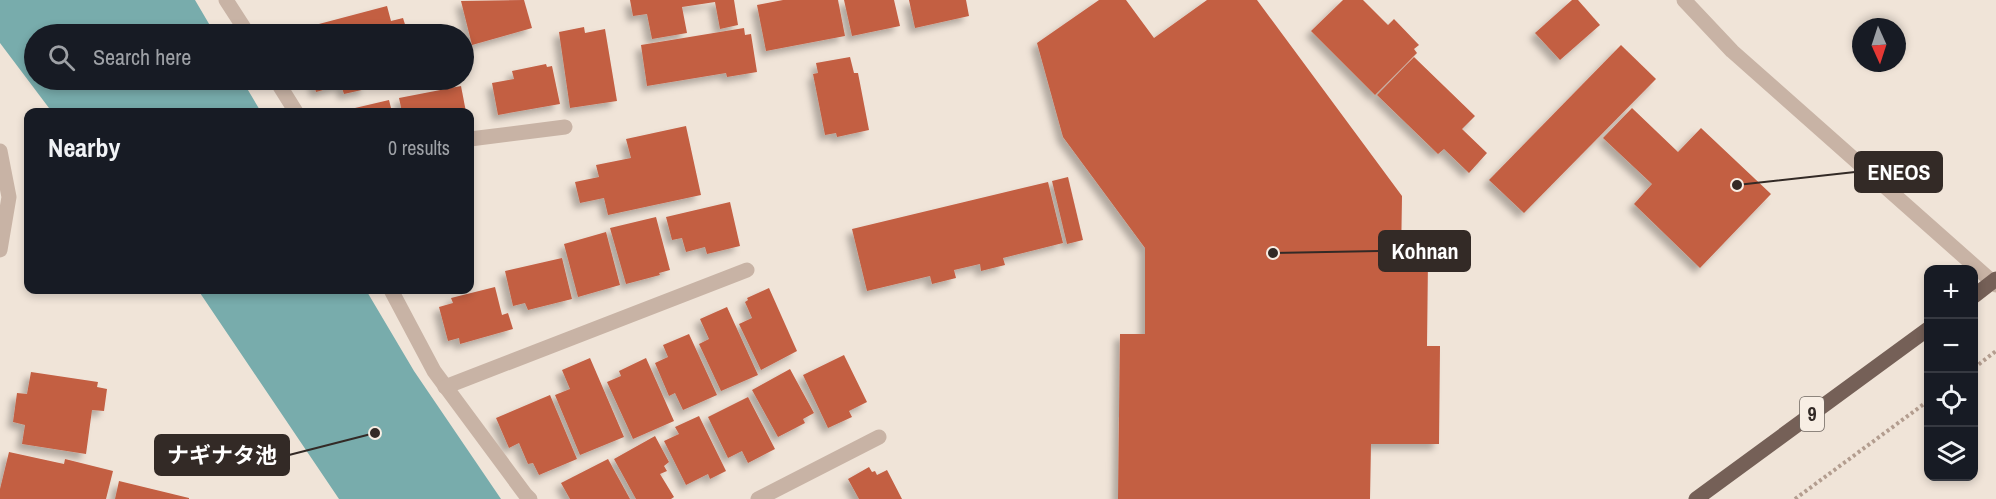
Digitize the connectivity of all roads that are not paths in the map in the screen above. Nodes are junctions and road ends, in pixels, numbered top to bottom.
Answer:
1 (226, 0) edge
2 (1684, 0) edge
3 (242, 24) edge
4 (282, 90) edge
5 (294, 108) edge
6 (565, 127) dead end
7 (474, 138) edge
8 (0, 151) edge
9 (0, 250) edge
10 (747, 270) dead end
11 (1995, 282) edge
12 (1978, 293) edge
13 (393, 294) edge
14 (1924, 333) edge
15 (445, 387) junction
16 (879, 437) dead end
17 (530, 499) edge
18 (758, 499) edge
19 (1696, 499) edge

1 - 3 street
2 - 11 street
4 - 5 street
6 - 7 street
8 - 9 street
10 - 15 street
11 - 12 main road
13 - 15 street
14 - 19 main road, 9
15 - 17 street
16 - 18 street

